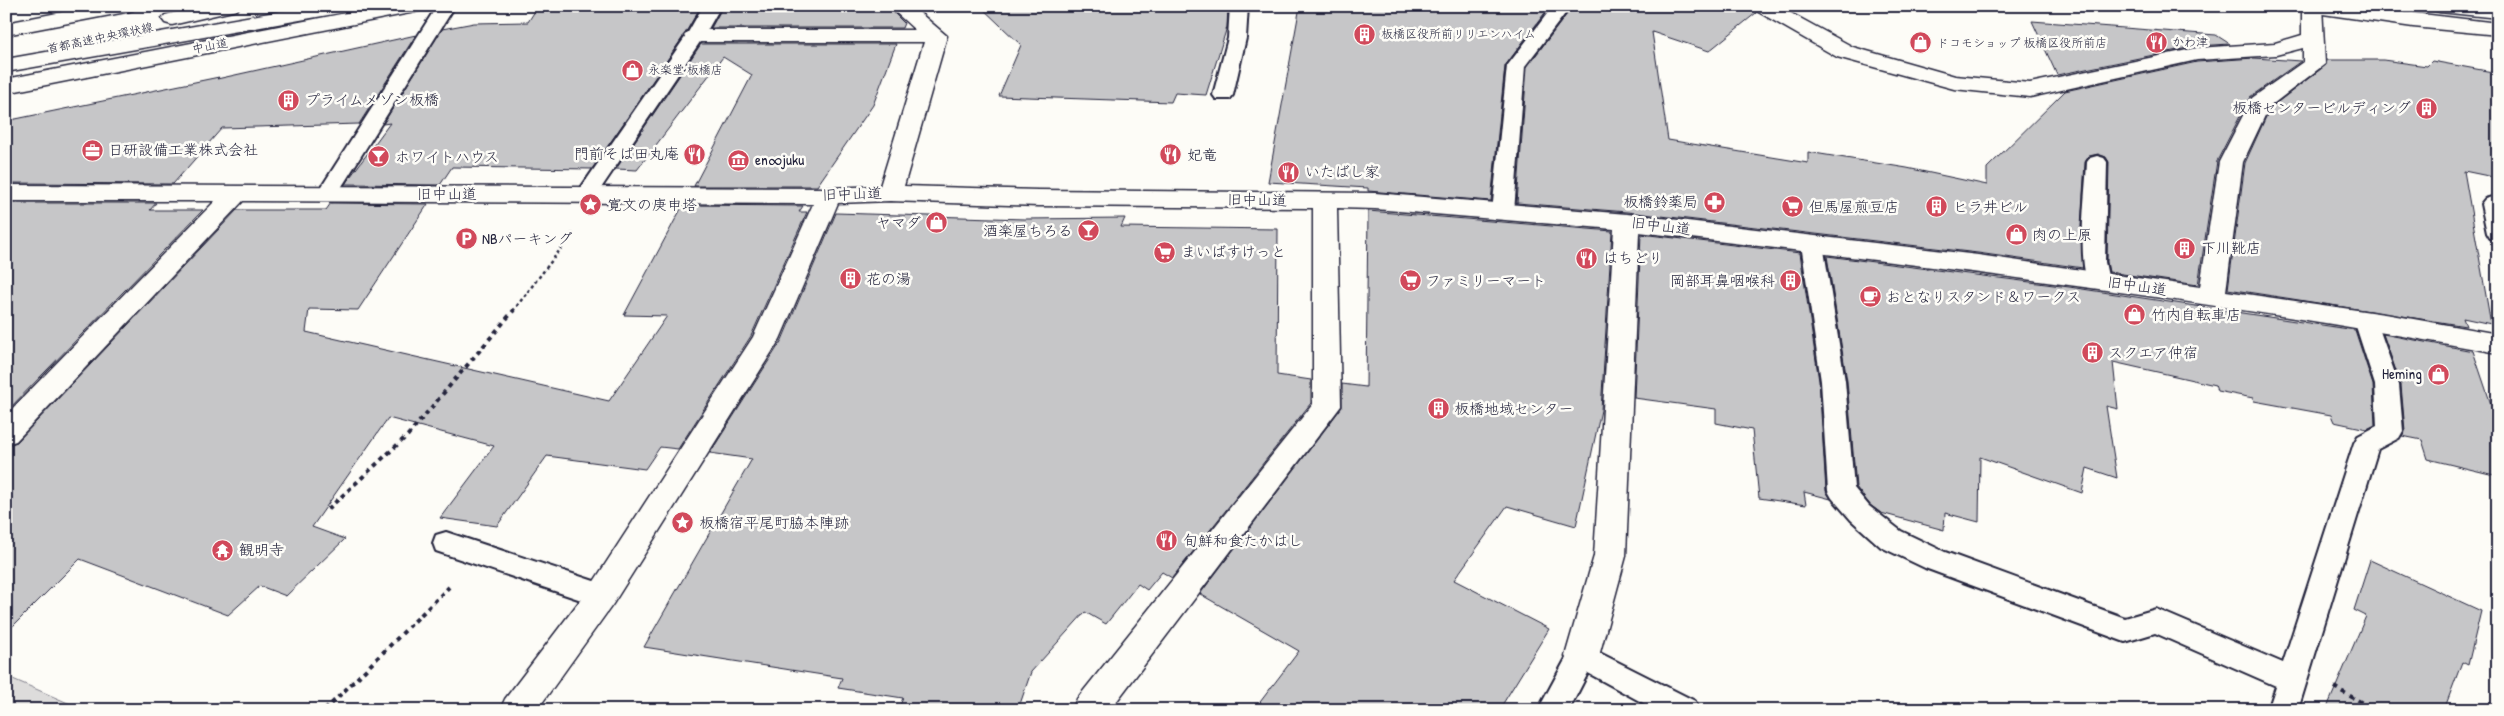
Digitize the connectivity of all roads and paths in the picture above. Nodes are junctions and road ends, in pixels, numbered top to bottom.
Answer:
1 (126, 6) edge
2 (230, 6) edge
3 (253, 6) edge
4 (331, 6) edge
5 (345, 6) edge
6 (415, 6) edge
7 (446, 6) edge
8 (712, 6) edge
9 (904, 6) edge
10 (1239, 6) edge
11 (1562, 6) edge
12 (1762, 6) edge
13 (2310, 6) edge
14 (2440, 6) edge
15 (2498, 12) edge
16 (6, 29) edge
17 (2498, 29) edge
18 (695, 36) junction
19 (936, 36) junction
20 (2313, 39) junction
21 (6, 56) edge
22 (6, 65) edge
23 (6, 86) edge
24 (1223, 95) dead end
25 (2097, 162) dead end
26 (6, 193) edge
27 (890, 193) junction
28 (237, 194) junction
29 (327, 194) junction
30 (592, 195) junction
31 (829, 196) junction
32 (1326, 200) junction
33 (2498, 206) edge
34 (1503, 212) junction
35 (1627, 222) junction
36 (2498, 233) edge
37 (1812, 244) junction
38 (2098, 281) junction
39 (2212, 298) junction
40 (2366, 320) junction
41 (2498, 344) edge
42 (6, 433) edge
43 (328, 509) dead end
44 (446, 544) dead end
45 (482, 555) junction
46 (602, 595) junction
47 (1582, 656) junction
48 (2292, 680) junction
49 (326, 710) edge
50 (517, 710) edge
51 (1089, 710) edge
52 (1553, 710) edge
53 (1684, 710) edge
54 (2282, 710) edge

1 - 16 main road
2 - 21 main road, 首都高速中央環状線
3 - 21 main road, 首都高速中央環状線
4 - 22 main road
5 - 22 main road
6 - 23 main road, 中山道
7 - 29 lane
8 - 18 lane
9 - 19 main road
10 - 24 lane
11 - 34 lane
12 - 20 main road
13 - 17 main road
13 - 20 main road
14 - 15 main road
18 - 19 main road
18 - 30 lane
19 - 27 main road
20 - 39 main road
25 - 38 lane
26 - 28 main road, 旧中山道
27 - 31 main road, 旧中山道
27 - 32 main road, 旧中山道
28 - 29 main road, 旧中山道
28 - 42 main road
29 - 30 main road, 旧中山道
30 - 31 main road, 旧中山道
30 - 43 path
31 - 46 main road
32 - 34 main road, 旧中山道
32 - 51 main road
33 - 36 lane
34 - 35 main road, 旧中山道
35 - 37 main road, 旧中山道
35 - 47 main road
37 - 38 main road, 旧中山道
37 - 48 lane
38 - 39 main road, 旧中山道
39 - 40 main road, 旧中山道
40 - 41 main road, 旧中山道
40 - 48 lane
44 - 45 lane
45 - 46 lane
45 - 49 path
46 - 50 main road
47 - 52 lane
47 - 53 lane
48 - 54 lane

